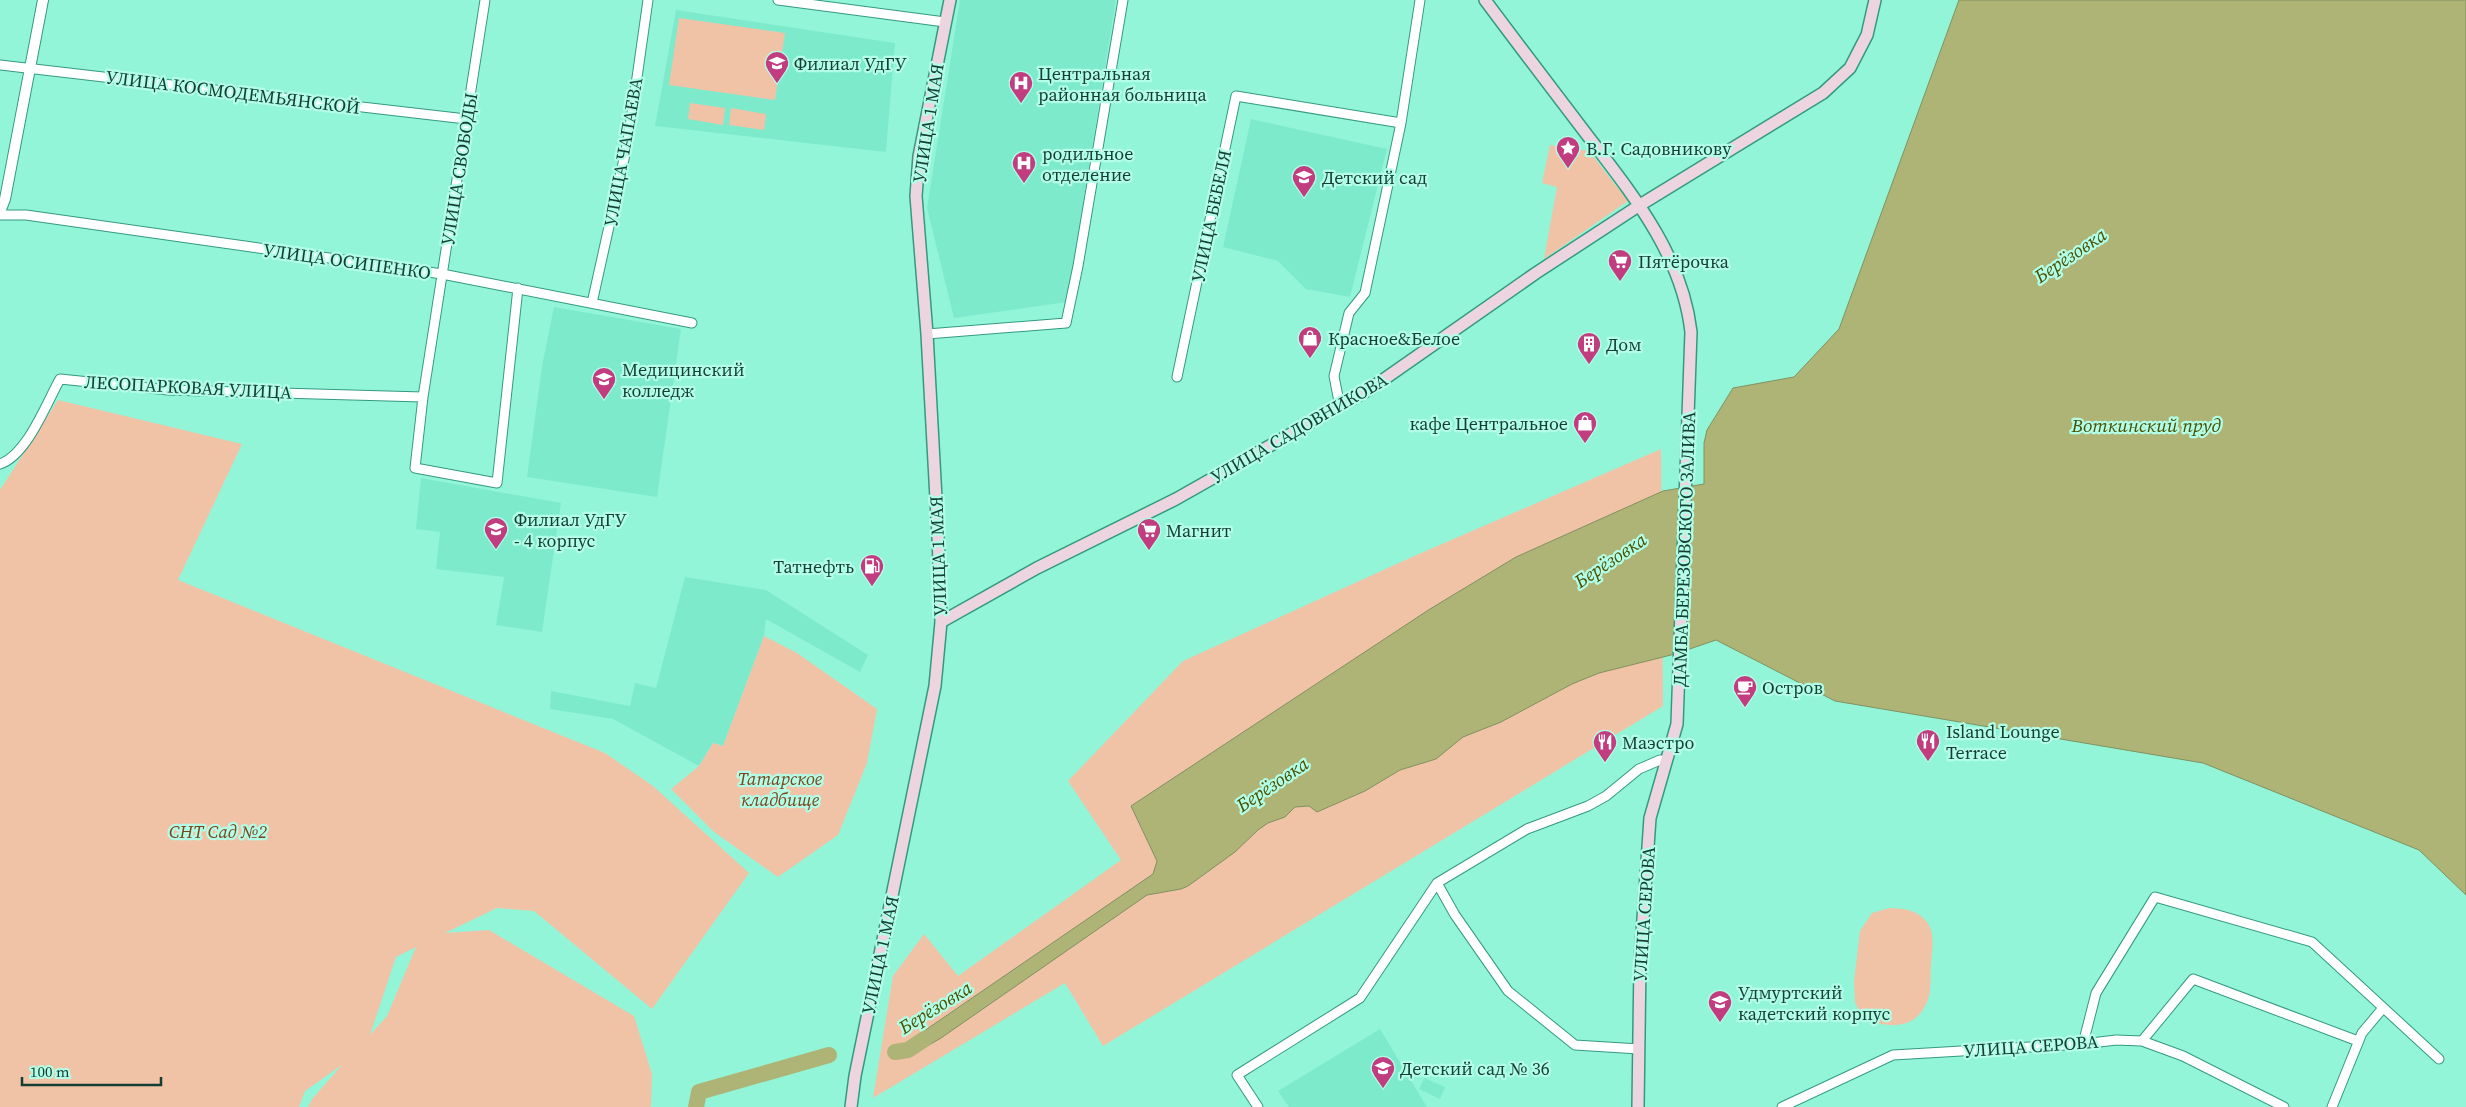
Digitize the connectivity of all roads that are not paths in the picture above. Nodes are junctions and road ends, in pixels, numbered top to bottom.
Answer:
1 (42, 0) edge
2 (485, 0) edge
3 (648, 0) edge
4 (778, 0) edge
5 (950, 0) edge
6 (1123, 0) edge
7 (1420, 0) edge
8 (1485, 0) edge
9 (1875, 0) edge
10 (945, 22) junction
11 (0, 65) edge
12 (31, 68) junction
13 (466, 118) junction
14 (1401, 123) junction
15 (1640, 205) junction
16 (0, 214) edge
17 (442, 274) junction
18 (518, 288) junction
19 (592, 302) junction
20 (692, 322) dead end
21 (927, 334) junction
22 (1177, 377) dead end
23 (423, 396) junction
24 (1340, 407) junction
25 (0, 464) edge
26 (941, 622) junction
27 (1677, 724) joint
28 (1666, 761) junction
29 (1438, 883) junction
30 (2383, 1008) junction
31 (2142, 1041) junction
32 (2358, 1042) junction
33 (2083, 1044) junction
34 (1638, 1049) junction
35 (2438, 1059) dead end
36 (851, 1107) edge
37 (1258, 1107) edge
38 (1638, 1107) edge
39 (1782, 1107) edge
40 (2284, 1107) edge
41 (2332, 1107) edge

1 - 12 street
2 - 13 street, УЛИЦА СВОБОДЫ
3 - 19 street, УЛИЦА ЧАПАЕВА
4 - 10 street
5 - 10 main road, УЛИЦА 1 МАЯ
6 - 21 street
7 - 14 street
8 - 15 main road, ДАМБА БЕРЕЗОВСКОГО ЗАЛИВА
9 - 15 main road, УЛИЦА САДОВНИКОВА
10 - 21 main road, УЛИЦА 1 МАЯ
11 - 12 street, УЛИЦА КОСМОДЕМЬЯНСКОЙ
12 - 13 street, УЛИЦА КОСМОДЕМЬЯНСКОЙ
12 - 16 street
13 - 17 street, УЛИЦА СВОБОДЫ
14 - 22 street, УЛИЦА БЕБЕЛЯ
14 - 24 street
15 - 24 main road, УЛИЦА САДОВНИКОВА
15 - 27 main road, ДАМБА БЕРЕЗОВСКОГО ЗАЛИВА
16 - 17 street, УЛИЦА ОСИПЕНКО
17 - 18 street, УЛИЦА ОСИПЕНКО
17 - 23 street, УЛИЦА СВОБОДЫ
18 - 19 street, УЛИЦА ОСИПЕНКО
18 - 23 street, УЛИЦА СВОБОДЫ
19 - 20 street, УЛИЦА ОСИПЕНКО
21 - 26 main road, УЛИЦА 1 МАЯ
23 - 25 street, ЛЕСОПАРКОВАЯ УЛИЦА
24 - 26 main road, УЛИЦА САДОВНИКОВА
26 - 36 main road, УЛИЦА 1 МАЯ
27 - 28 main road, УЛИЦА СЕРОВА
28 - 29 street
28 - 34 main road, УЛИЦА СЕРОВА
29 - 34 street
29 - 37 street
30 - 32 street
30 - 33 street
30 - 35 street
31 - 32 street
31 - 33 street, УЛИЦА СЕРОВА
31 - 40 street, УЛИЦА СЕРОВА
32 - 41 street
33 - 39 street, УЛИЦА СЕРОВА
34 - 38 main road, УЛИЦА СЕРОВА

